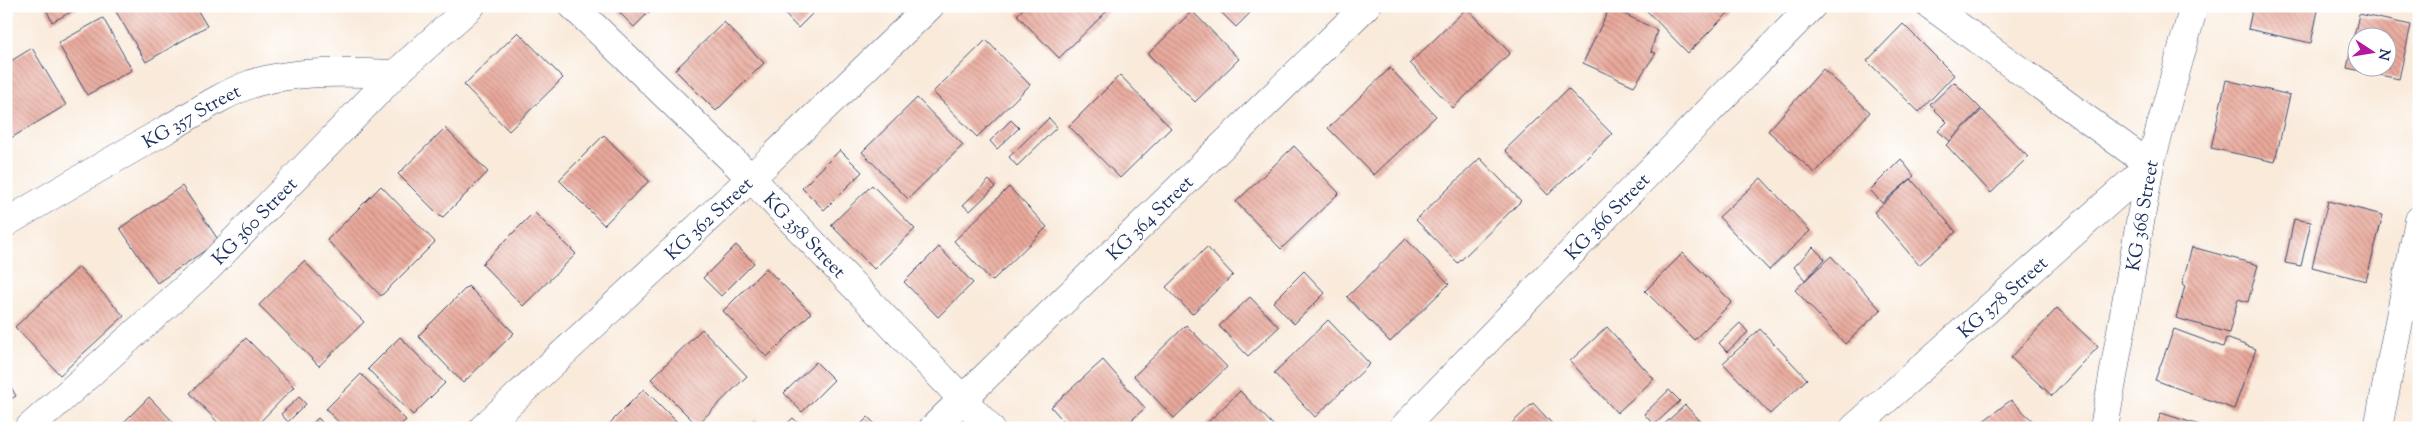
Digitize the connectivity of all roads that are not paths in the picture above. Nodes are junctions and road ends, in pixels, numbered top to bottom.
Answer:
1 (471, 6) edge
2 (573, 6) edge
3 (930, 6) edge
4 (1366, 6) edge
5 (1812, 6) edge
6 (1930, 6) edge
7 (2194, 6) edge
8 (395, 74) junction
9 (2150, 165) junction
10 (751, 178) junction
11 (2419, 220) edge
12 (6, 223) edge
13 (962, 400) junction
14 (29, 428) edge
15 (484, 428) edge
16 (933, 428) edge
17 (990, 428) edge
18 (1403, 428) edge
19 (1854, 428) edge
20 (2104, 428) edge
21 (2378, 428) edge

1 - 8 street, KG 360 Street
2 - 10 street, KG 358 Street
3 - 10 street, KG 362 Street
4 - 13 street, KG 364 Street
5 - 18 street, KG 366 Street
6 - 9 street
7 - 9 street, KG 368 Street
8 - 12 street, KG 357 Street
8 - 14 street, KG 360 Street
9 - 19 street, KG 378 Street
9 - 20 street, KG 368 Street
10 - 13 street, KG 358 Street
10 - 15 street, KG 362 Street
11 - 21 street
13 - 16 street, KG 364 Street
13 - 17 street, KG 358 Street

